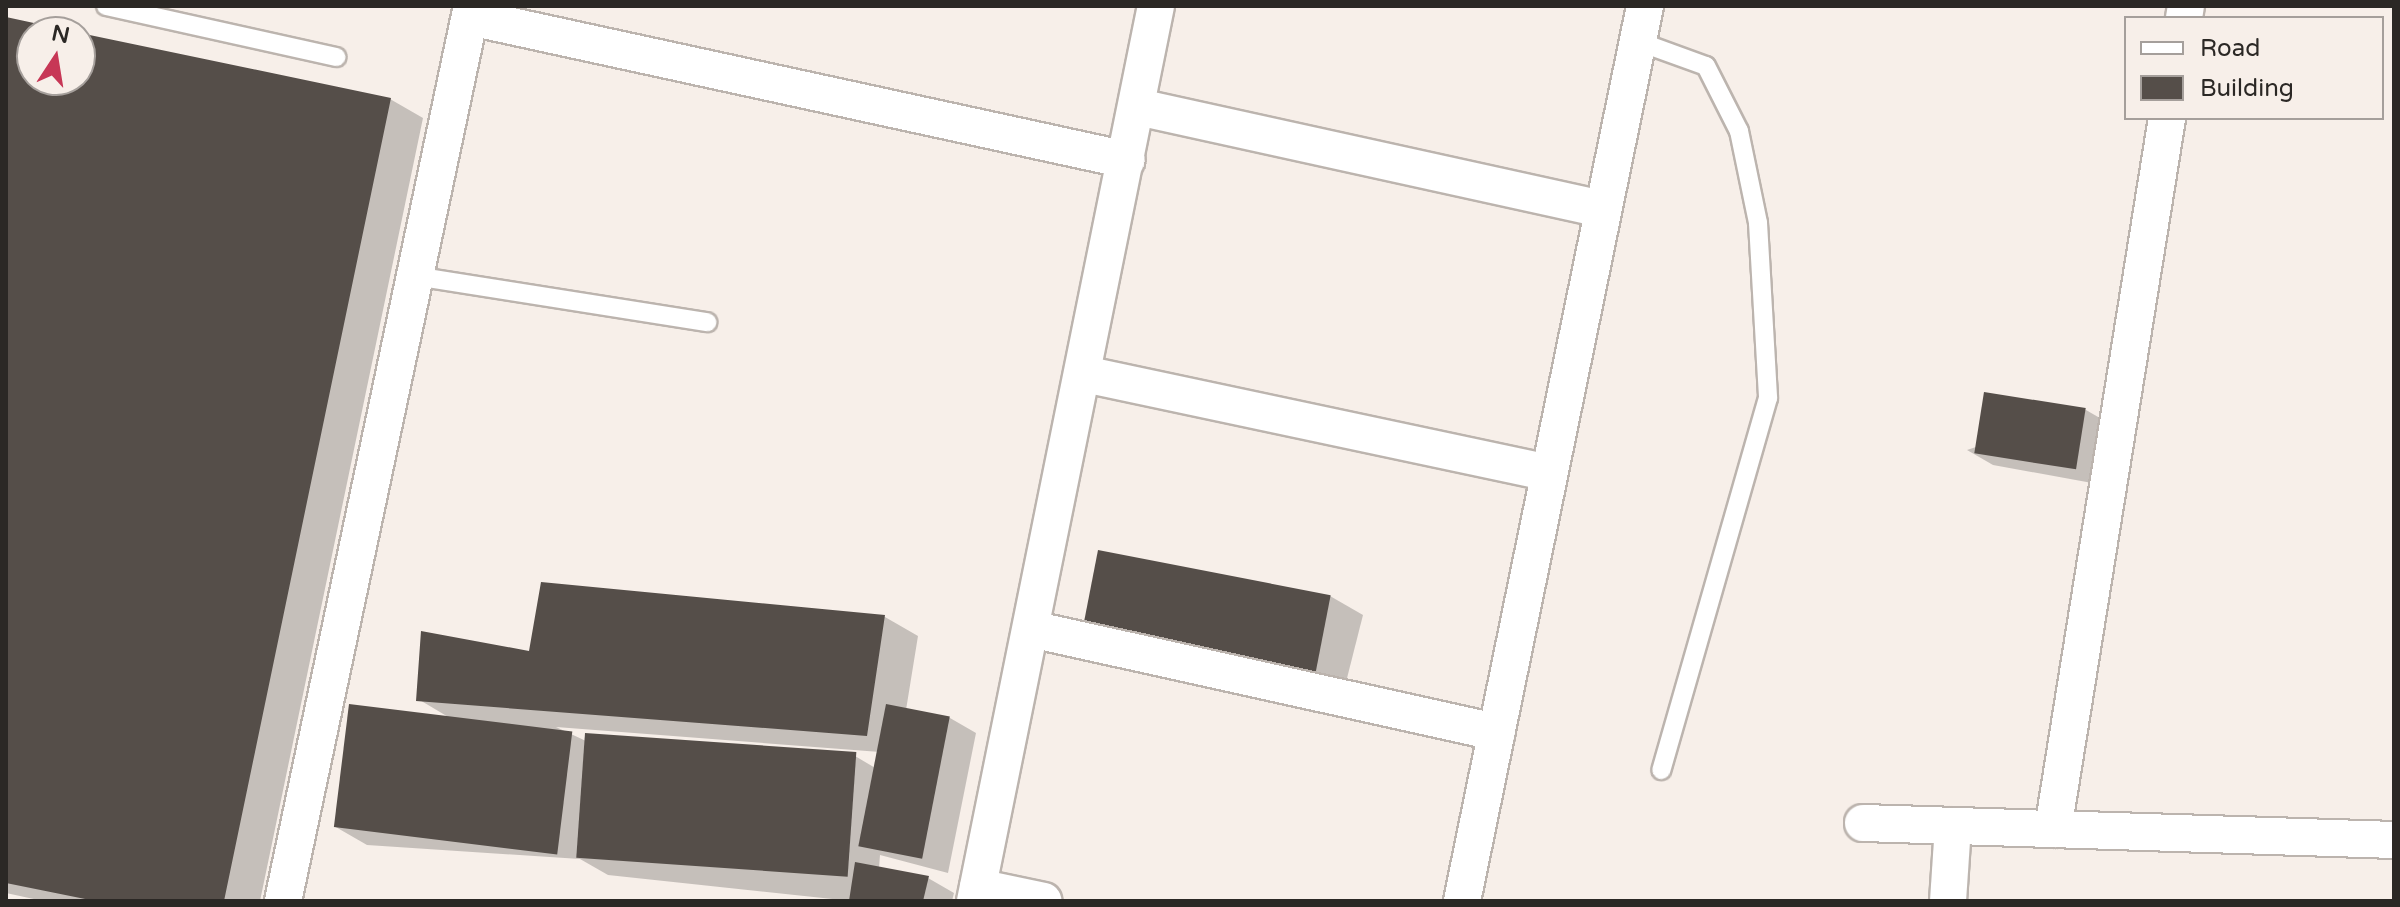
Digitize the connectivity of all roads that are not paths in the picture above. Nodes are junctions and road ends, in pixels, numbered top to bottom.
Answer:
1 (106, 6) edge
2 (1156, 6) edge
3 (1645, 6) edge
4 (471, 12) edge
5 (1637, 41) junction
6 (336, 57) dead end
7 (1138, 107) junction
8 (2167, 120) edge
9 (1127, 160) junction
10 (1602, 209) junction
11 (415, 276) junction
12 (707, 322) dead end
13 (1084, 374) junction
14 (1549, 473) junction
15 (1031, 629) junction
16 (1497, 732) junction
17 (1661, 770) dead end
18 (1863, 823) dead end
19 (1953, 826) junction
20 (2053, 829) junction
21 (2394, 840) edge
22 (977, 894) edge
23 (283, 901) edge
24 (1044, 901) edge
25 (1462, 901) edge
26 (1948, 901) edge

1 - 6 lane
2 - 7 street
3 - 5 street
4 - 9 street
4 - 11 street
5 - 10 street
5 - 17 lane
7 - 9 street
7 - 10 street
8 - 20 street
9 - 13 street
10 - 14 street
11 - 12 lane
11 - 23 street
13 - 14 street
13 - 15 street
14 - 16 street
15 - 16 street
15 - 22 street
16 - 25 street
18 - 19 street
19 - 20 street
19 - 26 street
20 - 21 street
22 - 24 street

